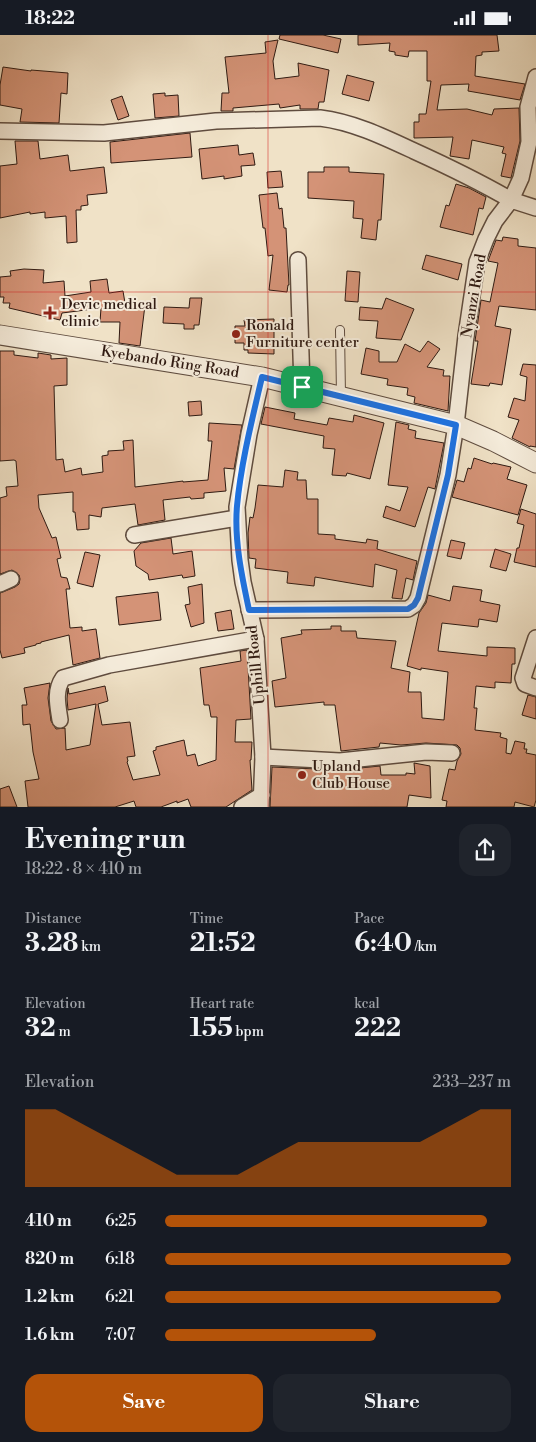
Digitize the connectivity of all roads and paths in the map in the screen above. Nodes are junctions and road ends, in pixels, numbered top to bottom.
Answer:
1 (536, 77) edge
2 (0, 131) edge
3 (511, 200) junction
4 (536, 208) edge
5 (298, 260) dead end
6 (340, 330) dead end
7 (0, 335) edge
8 (262, 377) junction
9 (302, 387) junction
10 (341, 397) junction
11 (456, 425) junction
12 (536, 463) edge
13 (237, 518) junction
14 (134, 535) dead end
15 (249, 610) junction
16 (536, 638) edge
17 (256, 639) junction
18 (536, 688) edge
19 (60, 720) dead end
20 (452, 753) dead end
21 (263, 757) junction
22 (262, 801) edge
23 (242, 807) edge

1 - 3 street, Nyanzi Road
2 - 3 street
3 - 4 street
3 - 11 street, Nyanzi Road
5 - 9 street
6 - 10 lane
7 - 8 street, Kyebando Ring Road
8 - 9 street, Kyebando Ring Road
8 - 13 street, Uphill Road
9 - 10 street, Kyebando Ring Road
10 - 11 street, Kyebando Ring Road
11 - 12 street, Kyebando Ring Road
11 - 15 street, Nyanzi Road
13 - 14 street
13 - 15 street, Uphill Road
15 - 17 street, Uphill Road
16 - 18 street
17 - 19 street
17 - 21 street, Uphill Road
20 - 21 street
21 - 22 street, Uphill Road
22 - 23 street

